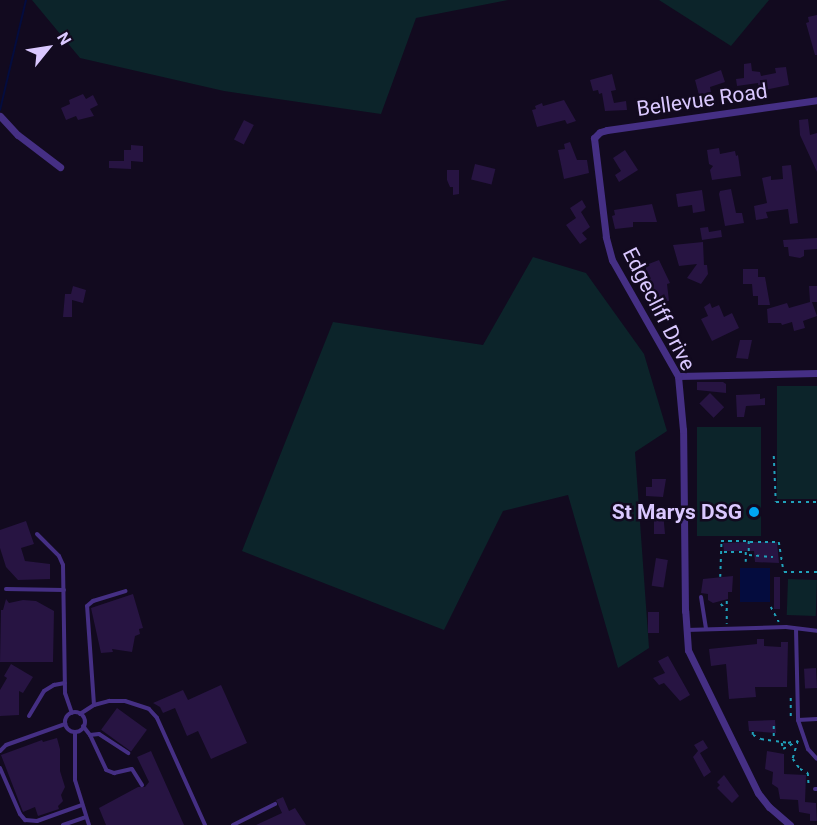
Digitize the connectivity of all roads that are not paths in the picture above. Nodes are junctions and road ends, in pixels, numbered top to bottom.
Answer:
1 (817, 100) edge
2 (0, 116) edge
3 (594, 138) joint
4 (60, 167) dead end
5 (817, 373) edge
6 (678, 376) junction
7 (38, 534) dead end
8 (6, 589) dead end
9 (64, 590) junction
10 (125, 591) dead end
11 (701, 597) dead end
12 (706, 629) junction
13 (796, 629) junction
14 (685, 630) junction
15 (817, 631) edge
16 (65, 683) junction
17 (94, 705) junction
18 (72, 713) junction
19 (81, 714) junction
20 (29, 716) dead end
21 (817, 719) edge
22 (798, 720) junction
23 (65, 724) junction
24 (83, 726) junction
25 (75, 732) junction
26 (90, 735) junction
27 (0, 751) edge
28 (128, 753) dead end
29 (817, 759) edge
30 (0, 768) edge
31 (142, 785) dead end
32 (275, 804) dead end
33 (82, 805) junction
34 (86, 817) junction
35 (63, 825) edge
36 (89, 825) edge
37 (205, 825) edge
38 (233, 825) edge
39 (790, 825) edge

1 - 3 street, Bellevue Road
2 - 4 street
3 - 6 street, Edgecliff Drive
5 - 6 street
6 - 14 street, Edgecliff Drive
7 - 9 lane
8 - 9 lane
9 - 16 lane
10 - 17 lane
11 - 12 lane
12 - 13 lane
12 - 14 lane
13 - 15 lane
13 - 22 lane
14 - 39 street, Edgecliff Drive
16 - 18 lane
16 - 20 lane
17 - 19 lane
17 - 37 lane
18 - 19 lane
18 - 23 lane
19 - 24 lane
21 - 22 lane
22 - 29 lane
23 - 25 lane
23 - 27 lane
24 - 25 lane
24 - 26 lane
25 - 33 lane
26 - 28 lane
26 - 31 lane
30 - 33 lane
32 - 38 lane
33 - 34 lane
34 - 35 lane
34 - 36 lane

